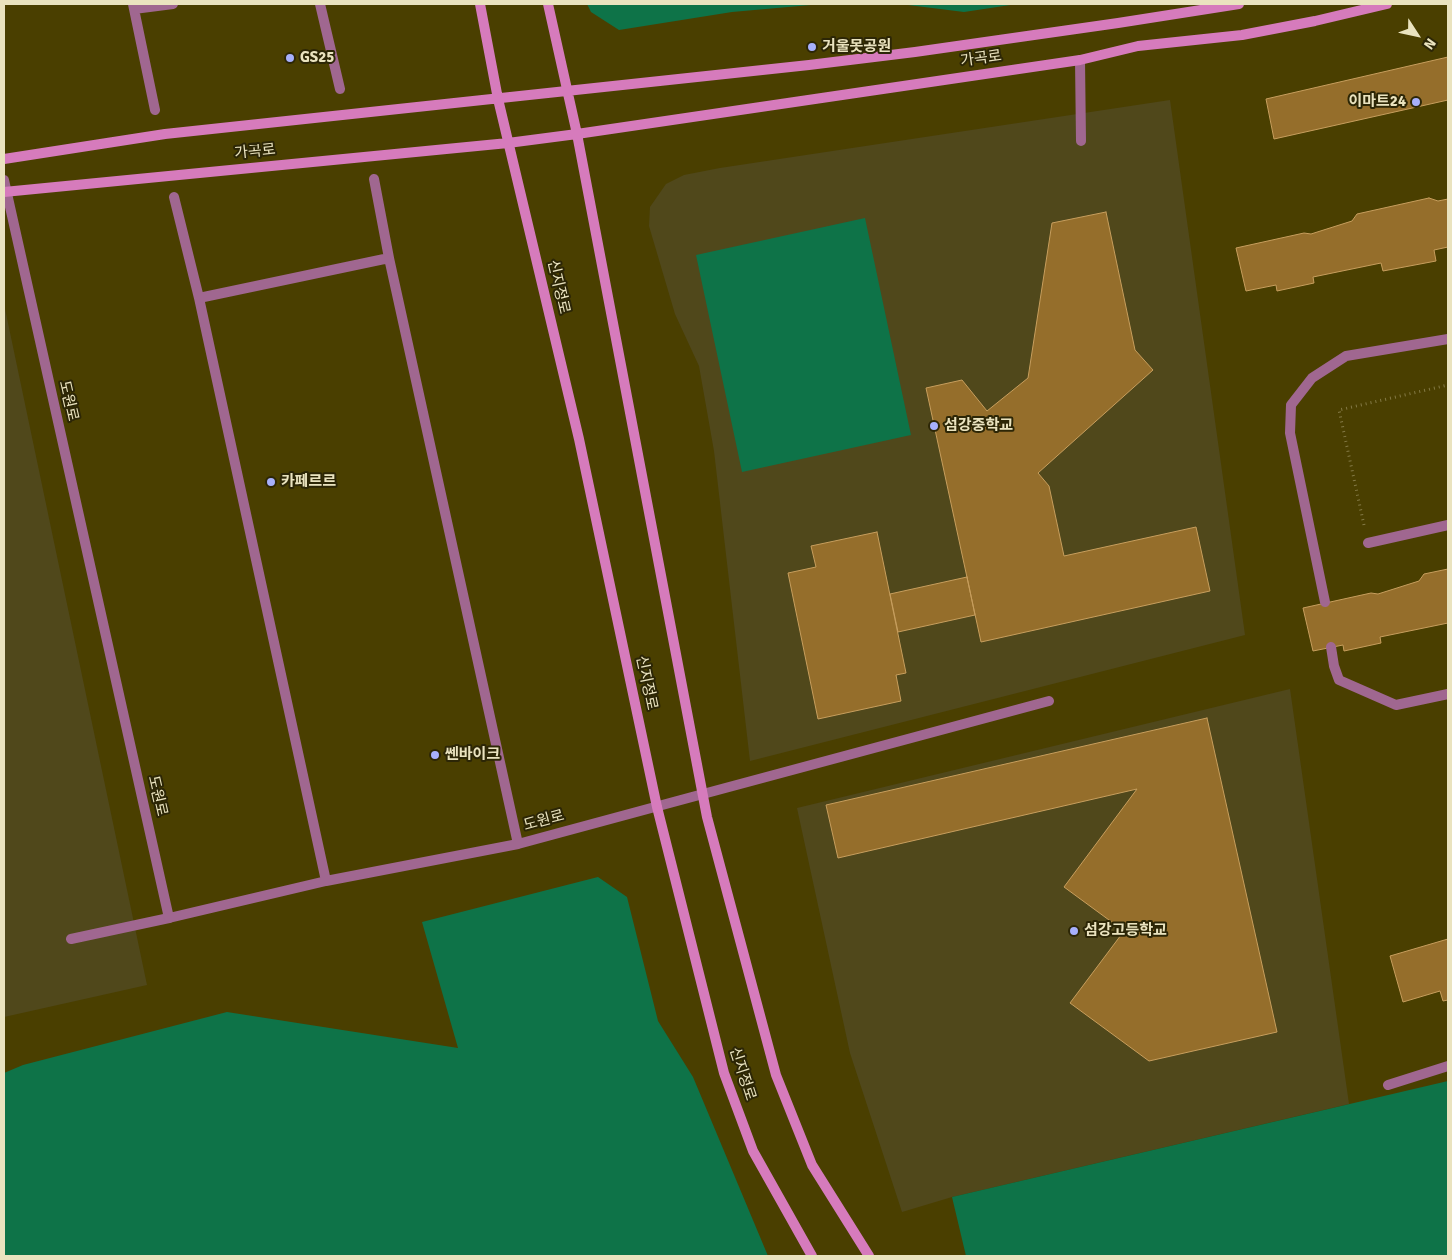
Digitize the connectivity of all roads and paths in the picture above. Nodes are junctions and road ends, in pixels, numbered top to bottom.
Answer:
1 (173, 4) edge
2 (320, 4) edge
3 (480, 4) edge
4 (548, 4) edge
5 (1239, 4) edge
6 (1387, 4) edge
7 (134, 6) edge
8 (1080, 60) junction
9 (340, 89) dead end
10 (568, 91) junction
11 (498, 99) junction
12 (155, 110) dead end
13 (577, 134) junction
14 (1081, 141) dead end
15 (508, 143) junction
16 (4, 159) edge
17 (4, 180) edge
18 (374, 180) dead end
19 (5, 192) edge
20 (174, 197) dead end
21 (389, 258) junction
22 (199, 298) junction
23 (1448, 339) edge
24 (1448, 385) edge
25 (1448, 525) edge
26 (1368, 542) joint
27 (1325, 602) dead end
28 (1331, 647) dead end
29 (1448, 694) edge
30 (1049, 701) dead end
31 (703, 794) junction
32 (656, 806) junction
33 (518, 844) junction
34 (326, 881) junction
35 (169, 918) junction
36 (70, 939) dead end
37 (1448, 1066) edge
38 (1388, 1085) dead end
39 (812, 1256) edge
40 (869, 1256) edge

1 - 7 street
2 - 9 street
3 - 11 street, 신지정로
4 - 10 street
5 - 10 street, 가곡로
6 - 8 street, 가곡로
7 - 12 street
8 - 13 street, 가곡로
8 - 14 street
10 - 11 street, 가곡로
10 - 13 street
11 - 15 street, 신지정로
11 - 16 street, 가곡로
13 - 15 street, 가곡로
13 - 31 street
15 - 19 street, 가곡로
15 - 32 street, 신지정로
17 - 19 street, 도원로
18 - 21 street
19 - 35 street, 도원로
20 - 22 street
21 - 22 street
21 - 33 street
22 - 34 street
23 - 27 street
24 - 26 path
25 - 26 street
28 - 29 street
30 - 31 street, 도원로
31 - 32 street, 도원로
31 - 40 street
32 - 33 street, 도원로
32 - 39 street, 신지정로
33 - 34 street, 도원로
34 - 35 street, 도원로
35 - 36 street
37 - 38 street

